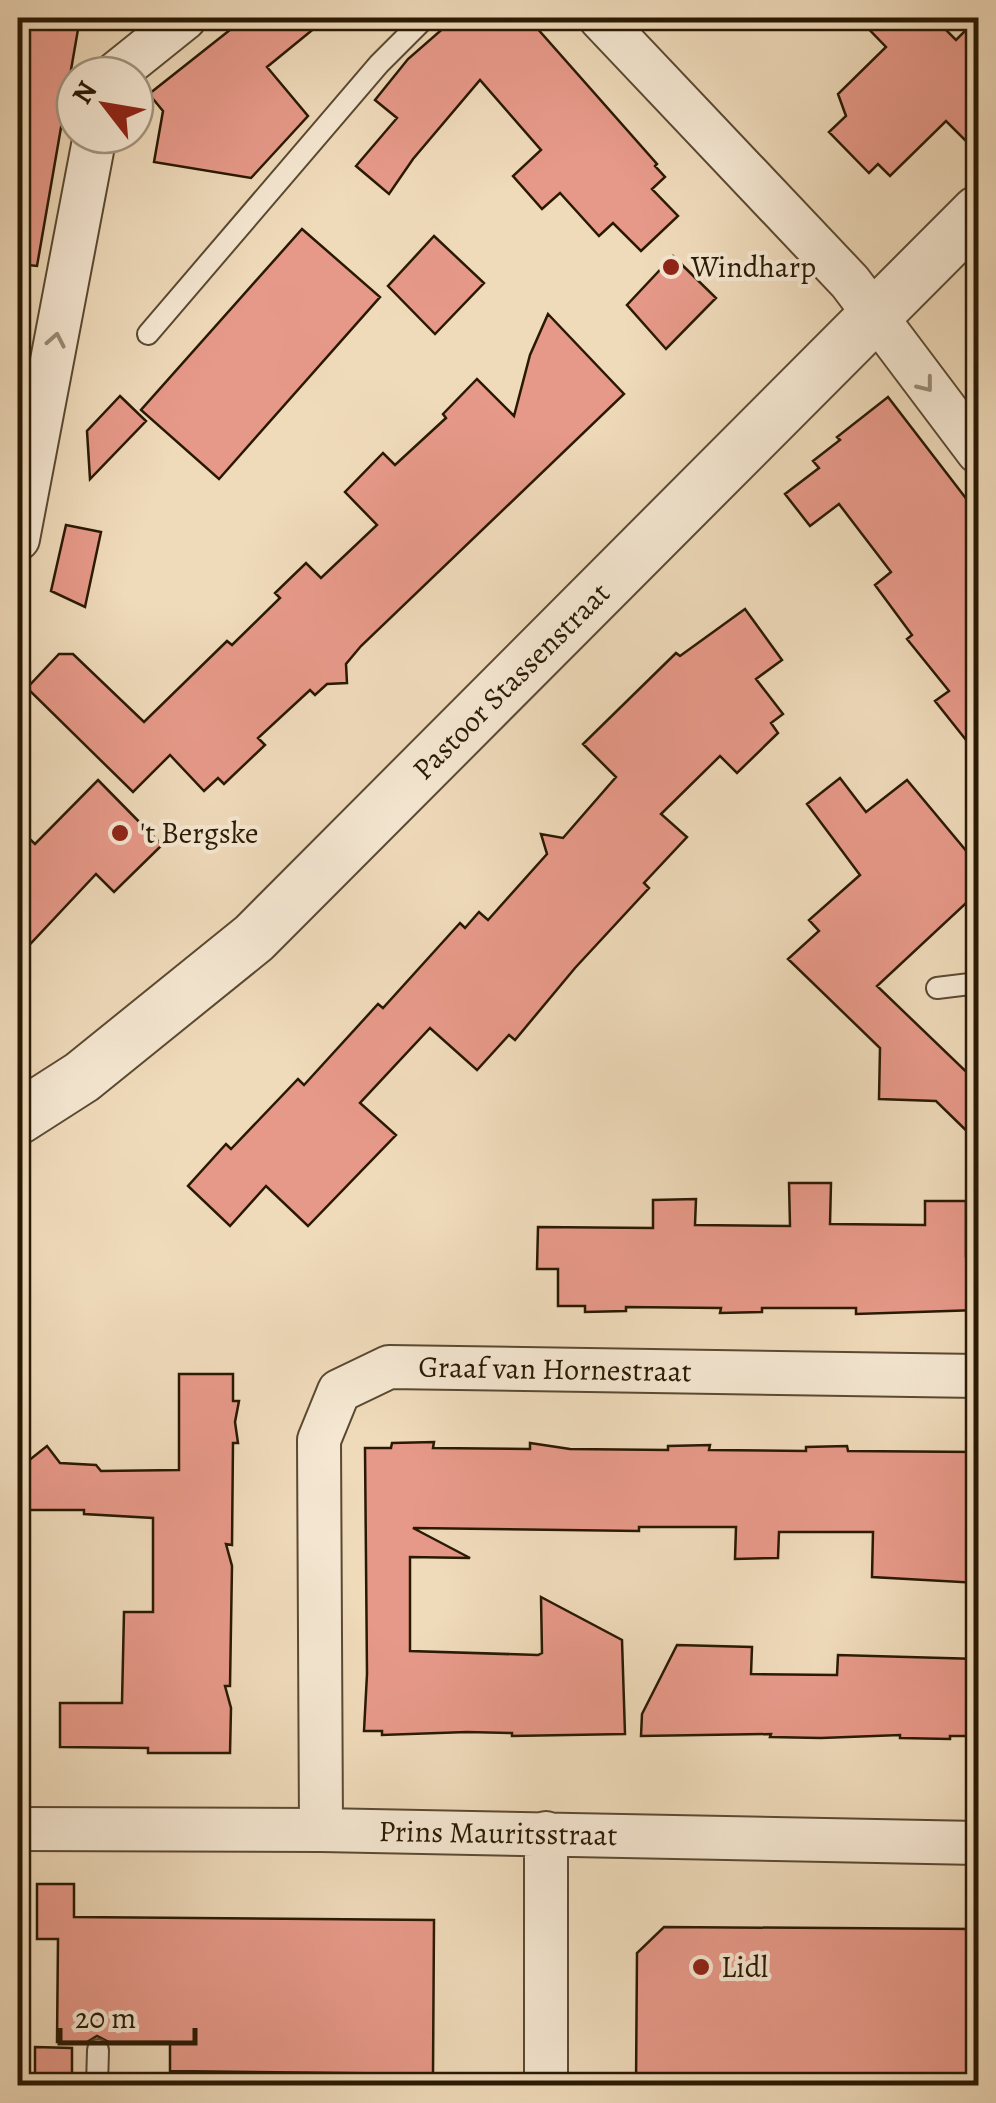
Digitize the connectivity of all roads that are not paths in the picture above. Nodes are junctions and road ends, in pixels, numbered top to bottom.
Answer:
1 (425, 18) edge
2 (600, 18) edge
3 (176, 20) edge
4 (137, 55) edge
5 (91, 155) edge
6 (978, 212) edge
7 (875, 317) junction
8 (148, 334) dead end
9 (978, 452) edge
10 (18, 539) edge
11 (978, 983) edge
12 (937, 988) dead end
13 (18, 1118) edge
14 (978, 1376) edge
15 (18, 1829) edge
16 (321, 1830) junction
17 (546, 1833) junction
18 (978, 1843) edge
19 (98, 2050) dead end
20 (97, 2086) edge
21 (546, 2086) edge

1 - 8 lane
2 - 7 street
3 - 4 street
10 -> 5 street
6 - 7 street, Pastoor Stassenstraat
7 -> 9 street
7 - 13 street, Pastoor Stassenstraat
11 - 12 lane
14 - 16 street, Graaf van Hornestraat
15 - 16 street, Prins Mauritsstraat
16 - 17 street, Prins Mauritsstraat
17 - 18 street, Prins Mauritsstraat
17 - 21 street
19 - 20 lane

